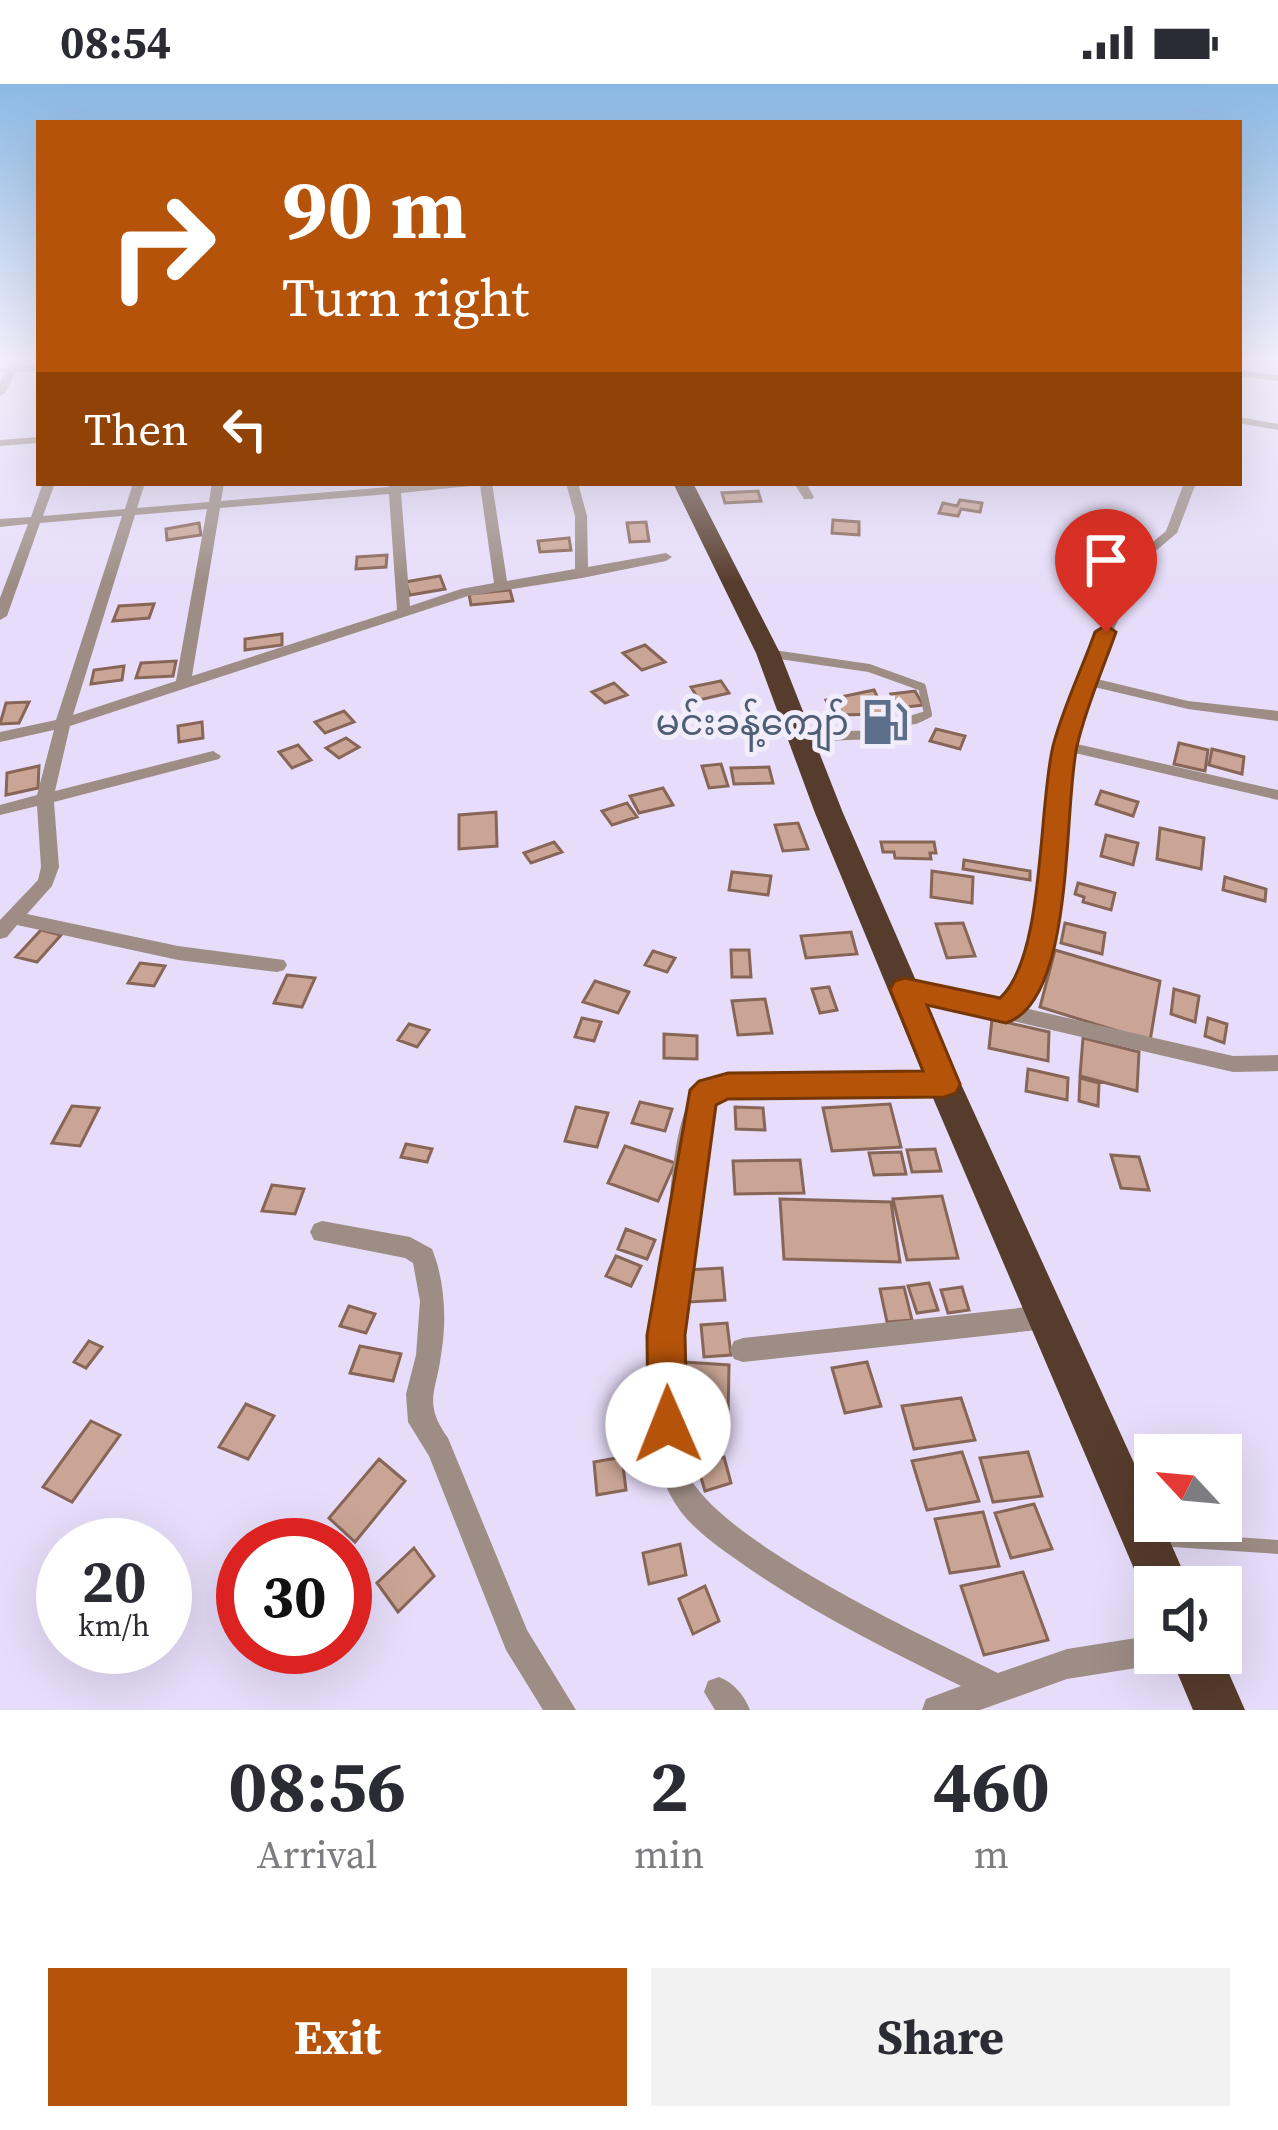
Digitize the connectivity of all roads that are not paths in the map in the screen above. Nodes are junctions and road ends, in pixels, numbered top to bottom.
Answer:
1 (36, 440) edge
2 (0, 443) edge
3 (48, 486) edge
4 (138, 486) edge
5 (217, 486) edge
6 (394, 486) edge
7 (486, 486) edge
8 (573, 486) edge
9 (684, 486) edge
10 (802, 486) edge
11 (1189, 486) edge
12 (312, 490) edge
13 (808, 497) dead end
14 (210, 509) junction
15 (132, 513) junction
16 (39, 520) junction
17 (0, 523) edge
18 (666, 557) dead end
19 (582, 574) junction
20 (501, 587) junction
21 (404, 612) junction
22 (0, 616) edge
23 (768, 653) junction
24 (1088, 681) junction
25 (183, 684) junction
26 (1278, 716) edge
27 (63, 723) junction
28 (0, 737) edge
29 (800, 737) junction
30 (1065, 746) junction
31 (213, 756) dead end
32 (1278, 796) edge
33 (45, 798) junction
34 (0, 810) edge
35 (16, 918) junction
36 (0, 932) edge
37 (278, 965) dead end
38 (905, 989) junction
39 (1006, 1011) junction
40 (1278, 1063) edge
41 (944, 1084) junction
42 (322, 1232) dead end
43 (1047, 1317) junction
44 (742, 1350) dead end
45 (1134, 1510) edge
46 (1196, 1542) edge
47 (1278, 1547) edge
48 (1134, 1653) edge
49 (1203, 1674) edge
50 (994, 1687) junction
51 (561, 1710) edge
52 (937, 1710) edge
53 (1219, 1710) edge

1 - 2 street
3 - 16 street
4 - 15 street
5 - 14 street
6 - 12 street
6 - 21 street
7 - 20 street
8 - 19 street
9 - 23 highway
10 - 13 street
11 - 24 street
12 - 14 street
14 - 15 street
14 - 25 street
15 - 16 street
15 - 27 street
16 - 17 street
16 - 22 street
18 - 19 street
19 - 20 street
20 - 21 street
21 - 25 street
23 - 29 highway
23 - 29 lane
24 - 26 street
24 - 30 street
25 - 27 street
27 - 28 street
27 - 33 street
29 - 38 highway
30 - 32 street
30 - 39 street
31 - 33 street
33 - 34 street
33 - 35 street
35 - 36 street
35 - 37 street
38 - 39 street
38 - 41 highway
39 - 40 street
41 - 43 highway
41 - 50 street
42 - 51 street
43 - 44 street
43 - 45 highway
46 - 47 lane
48 - 50 street
49 - 53 highway
50 - 52 street

